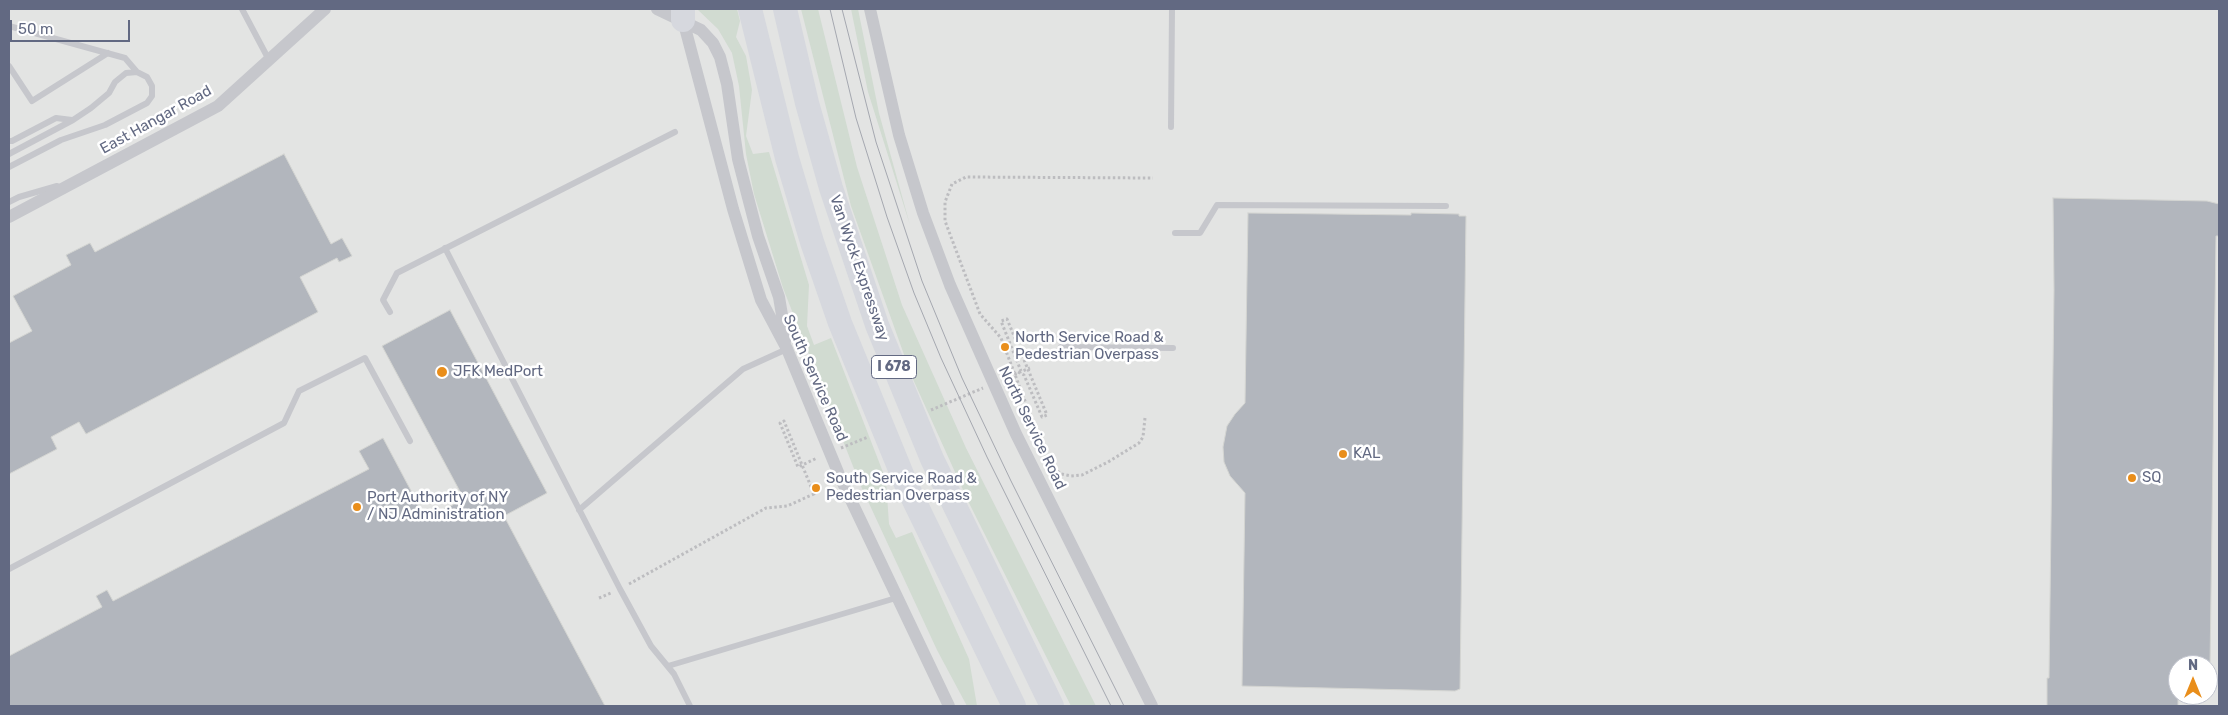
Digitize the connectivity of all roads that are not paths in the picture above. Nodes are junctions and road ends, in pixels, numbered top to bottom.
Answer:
1 (242, 9) edge
2 (325, 9) edge
3 (657, 9) edge
4 (750, 9) edge
5 (785, 9) edge
6 (870, 9) edge
7 (1172, 9) edge
8 (683, 14) edge
9 (9, 26) edge
10 (108, 53) junction
11 (269, 60) junction
12 (9, 66) edge
13 (137, 72) junction
14 (73, 120) junction
15 (1171, 127) dead end
16 (675, 132) dead end
17 (9, 141) edge
18 (9, 154) edge
19 (9, 167) edge
20 (79, 180) junction
21 (9, 202) edge
22 (1446, 206) dead end
23 (9, 217) edge
24 (1175, 233) dead end
25 (445, 248) junction
26 (390, 312) dead end
27 (1062, 347) dead end
28 (1173, 348) dead end
29 (787, 349) junction
30 (410, 441) dead end
31 (579, 510) junction
32 (9, 569) edge
33 (896, 598) junction
34 (668, 666) junction
35 (690, 706) edge
36 (949, 706) edge
37 (1014, 706) edge
38 (1052, 706) edge
39 (1152, 706) edge

1 - 11 lane
2 - 11 street, East Hangar Road
3 - 8 street
4 - 37 highway, I 678
5 - 38 highway, Van Wyck Expressway / I 678
6 - 39 street, North Service Road
7 - 15 lane
8 - 29 street, South Service Road
8 - 29 street
9 - 10 lane
10 - 12 lane
10 - 13 lane
11 - 20 street, East Hangar Road
13 - 14 lane
13 - 19 lane
14 - 17 lane
14 - 18 lane
16 - 25 lane
20 - 21 lane
20 - 23 street, East Hangar Road
22 - 24 lane
25 - 26 lane
25 - 31 lane
27 - 28 lane
29 - 31 lane
29 - 33 street, South Service Road
30 - 32 lane
31 - 34 lane
33 - 34 lane
33 - 36 street, South Service Road
34 - 35 lane

